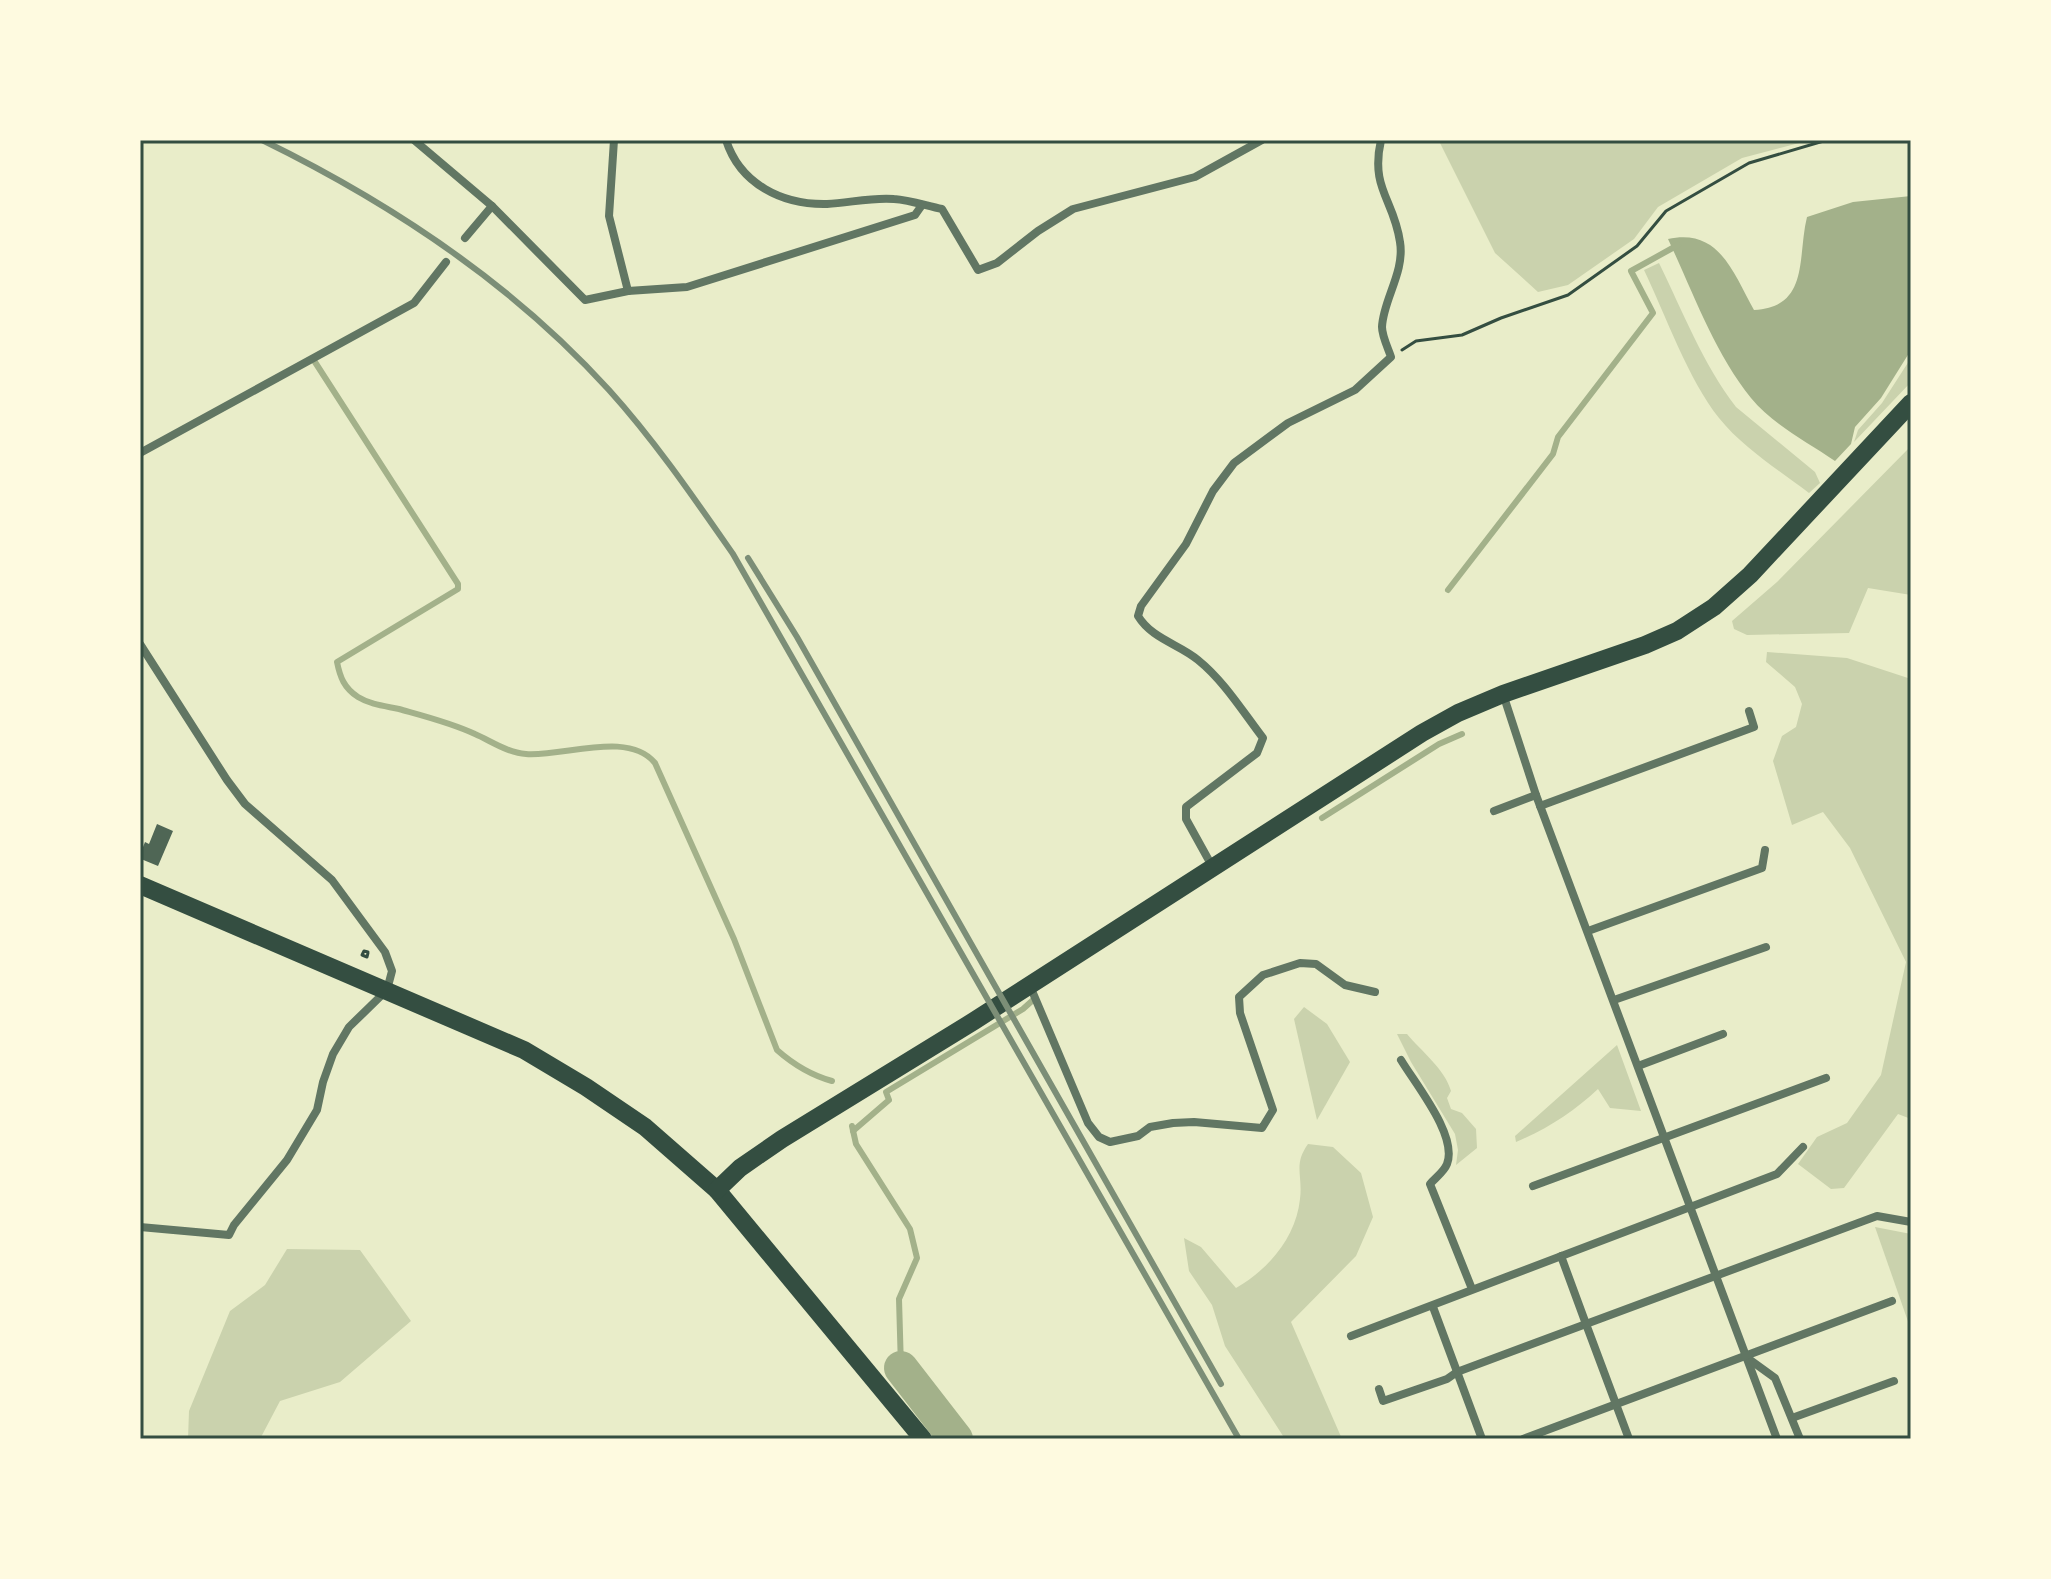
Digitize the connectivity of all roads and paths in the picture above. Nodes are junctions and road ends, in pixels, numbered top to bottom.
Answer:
1 (414, 140) edge
2 (614, 140) edge
3 (726, 140) edge
4 (1262, 140) edge
5 (1381, 140) edge
6 (1827, 140) edge
7 (922, 205) junction
8 (492, 206) junction
9 (465, 238) dead end
10 (446, 262) dead end
11 (628, 291) junction
12 (1391, 357) junction
13 (1911, 403) edge
14 (140, 453) edge
15 (140, 644) edge
16 (1503, 694) junction
17 (1749, 711) dead end
18 (1536, 795) junction
19 (1540, 806) junction
20 (1494, 811) dead end
21 (1765, 850) dead end
22 (1213, 867) junction
23 (140, 885) edge
24 (1588, 931) junction
25 (1766, 947) dead end
26 (366, 951) dead end
27 (364, 957) dead end
28 (1030, 985) junction
29 (387, 990) junction
30 (1375, 992) dead end
31 (1614, 1000) junction
32 (1723, 1034) dead end
33 (1401, 1060) dead end
34 (1638, 1066) junction
35 (1826, 1078) dead end
36 (1664, 1138) junction
37 (1803, 1147) dead end
38 (1533, 1186) dead end
39 (717, 1190) junction
40 (1690, 1207) junction
41 (1911, 1222) edge
42 (140, 1227) edge
43 (1561, 1256) junction
44 (1715, 1276) junction
45 (1472, 1289) junction
46 (1892, 1301) dead end
47 (1433, 1307) junction
48 (1586, 1324) junction
49 (1351, 1336) dead end
50 (1746, 1356) junction
51 (1457, 1372) junction
52 (1894, 1381) dead end
53 (1379, 1389) dead end
54 (1616, 1404) junction
55 (1792, 1418) junction
56 (923, 1439) edge
57 (1482, 1439) edge
58 (1523, 1439) edge
59 (1629, 1439) edge
60 (1777, 1439) edge
61 (1800, 1439) edge

1 - 8 street
2 - 11 street
3 - 7 street
4 - 7 street
5 - 12 street
6 - 12 path
7 - 11 street
8 - 9 street
8 - 11 street
10 - 14 street
12 - 22 street
13 - 16 main road
15 - 29 street
16 - 18 street
16 - 22 main road
17 - 19 street
18 - 19 street
18 - 20 street
19 - 24 street
21 - 24 street
22 - 28 main road
23 - 29 main road
24 - 31 street
25 - 31 street
26 - 27 path
28 - 30 street
28 - 39 main road
29 - 39 main road
29 - 42 street
31 - 34 street
32 - 34 street
33 - 45 street
34 - 36 street
35 - 36 street
36 - 38 street
36 - 40 street
37 - 40 street
39 - 56 main road
40 - 43 street
40 - 44 street
41 - 44 street
43 - 45 street
43 - 48 street
44 - 48 street
44 - 50 street
45 - 47 street
46 - 50 street
47 - 49 street
47 - 51 street
48 - 51 street
48 - 54 street
50 - 54 street
50 - 55 street
50 - 60 street
51 - 53 street
51 - 57 street
52 - 55 street
54 - 58 street
54 - 59 street
55 - 61 street

